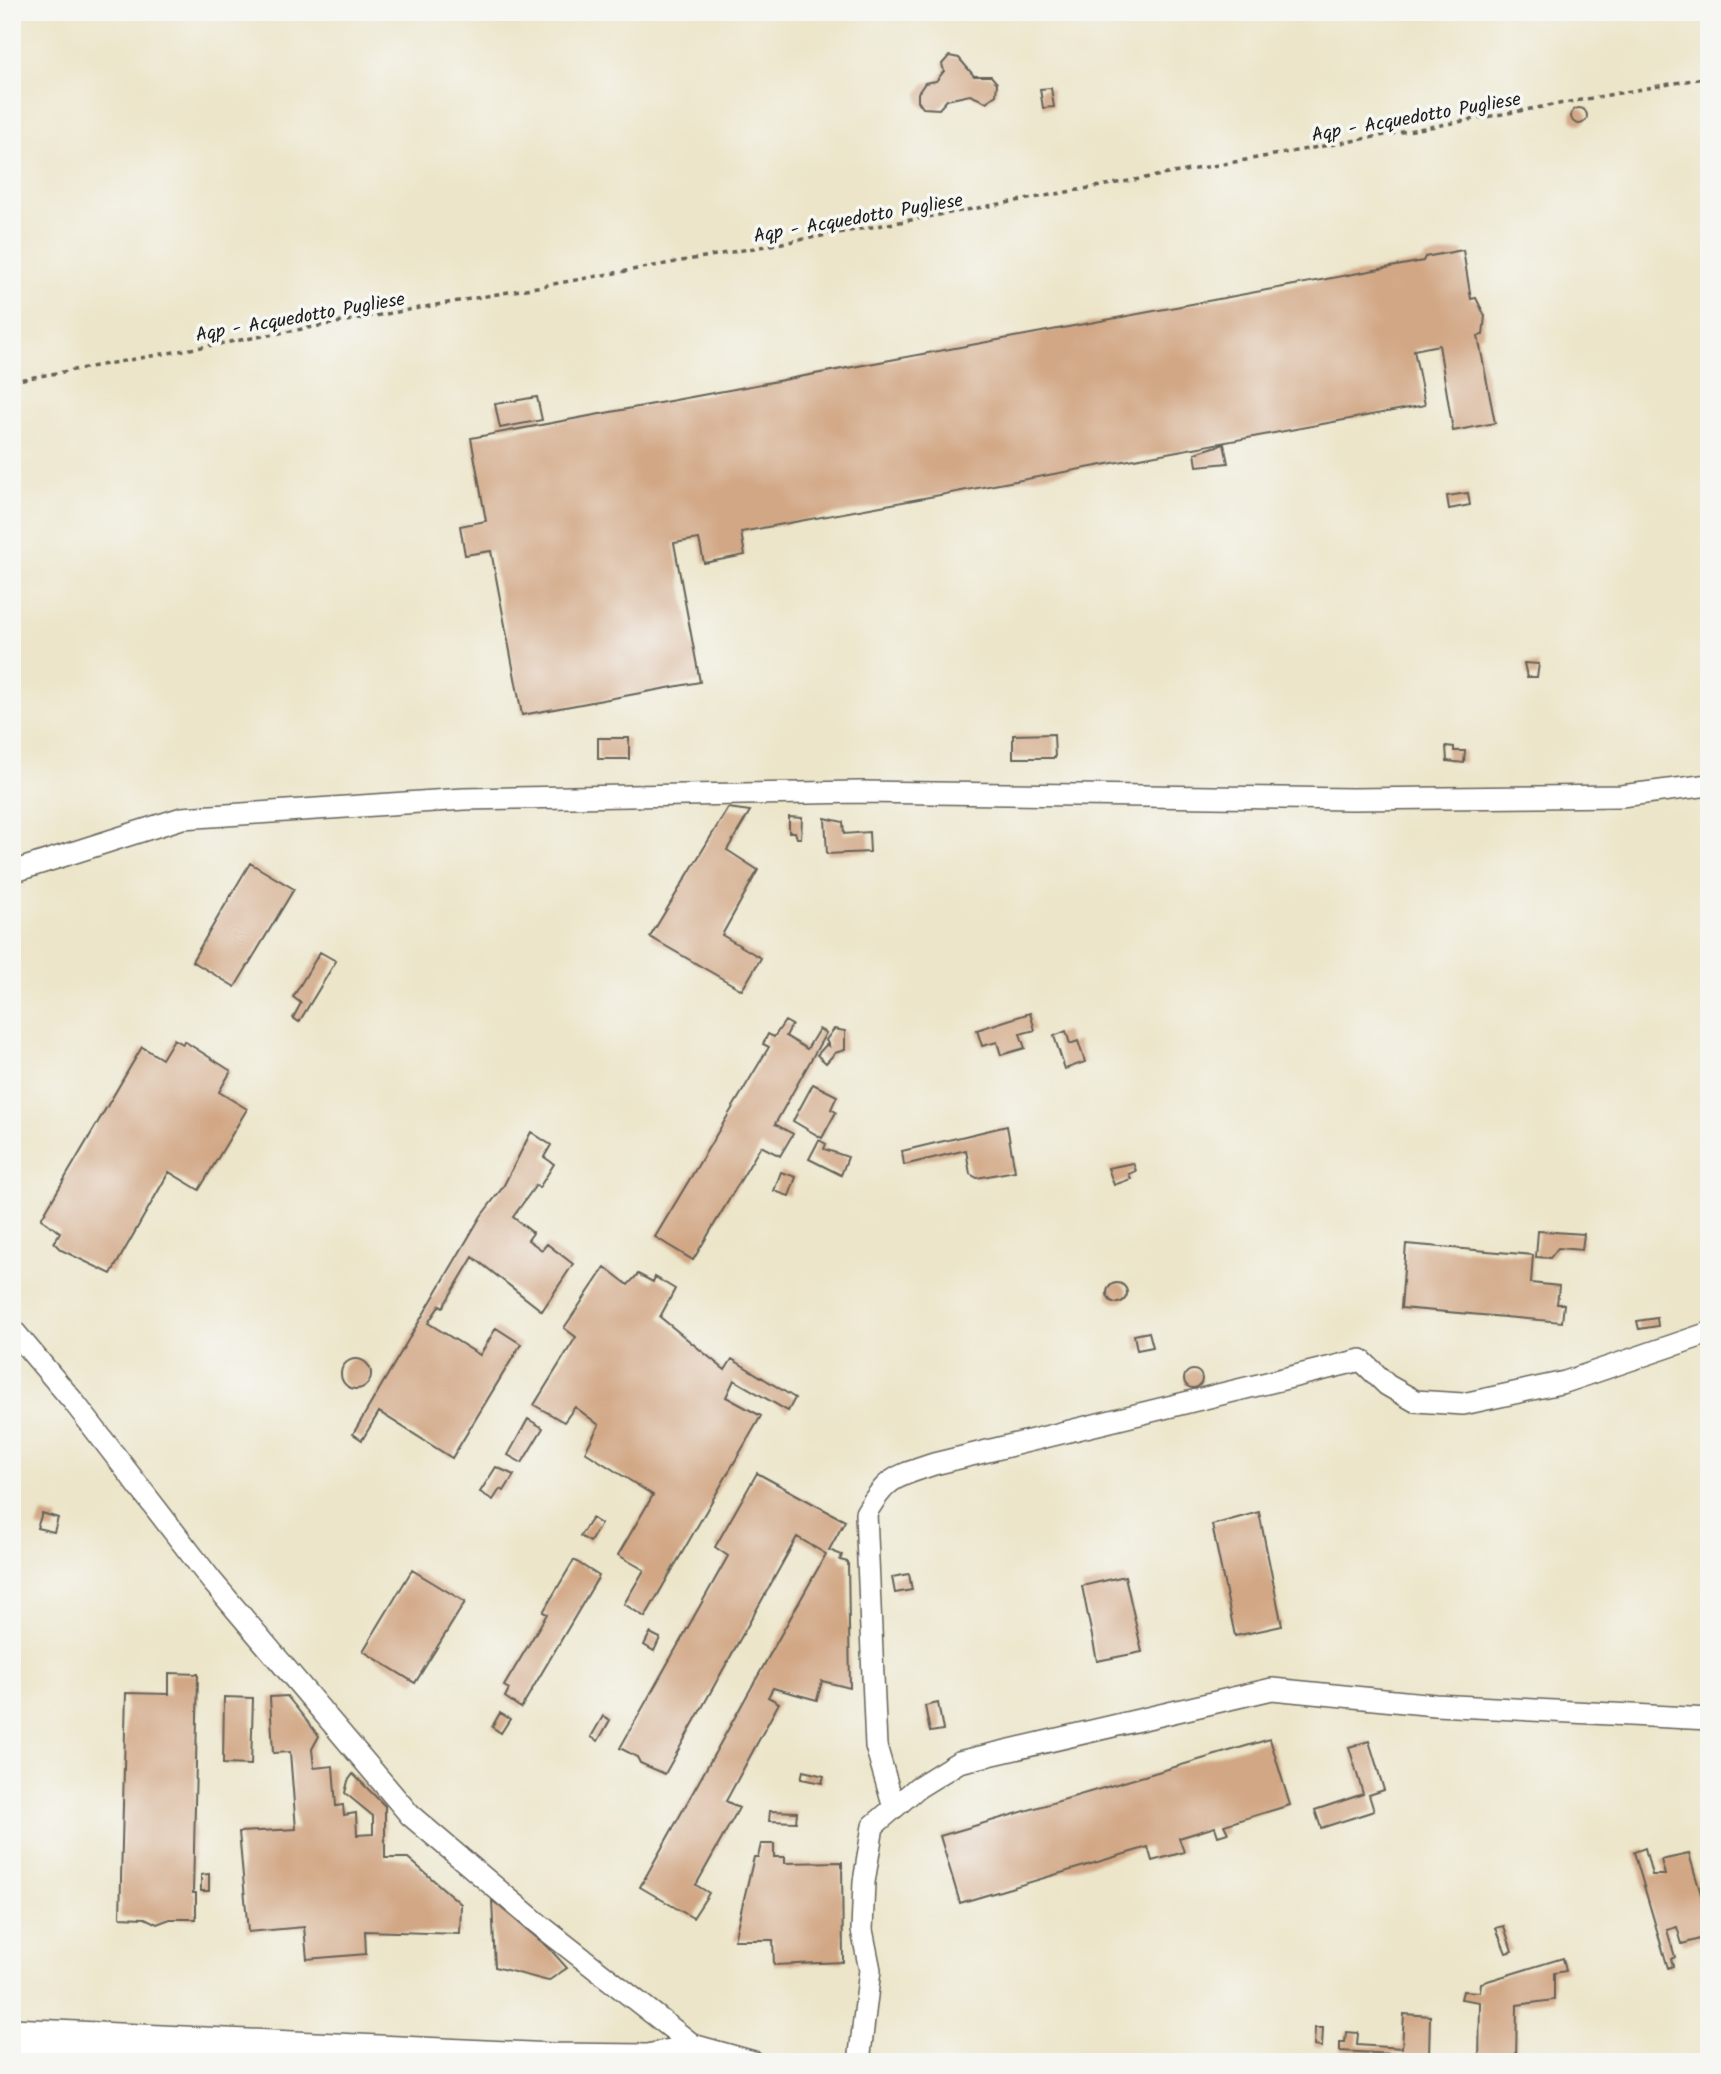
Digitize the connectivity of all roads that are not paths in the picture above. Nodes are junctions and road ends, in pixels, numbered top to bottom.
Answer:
1 (1709, 785) edge
2 (12, 872) edge
3 (12, 1329) edge
4 (1709, 1333) edge
5 (1709, 1719) edge
6 (894, 1808) junction
7 (12, 2029) edge
8 (693, 2045) junction
9 (12, 2047) edge
10 (344, 2062) edge
11 (754, 2062) edge
12 (859, 2062) edge

1 - 2 street
3 - 8 street
4 - 6 street
5 - 6 street
6 - 12 street
7 - 8 street
8 - 11 street
9 - 10 highway

